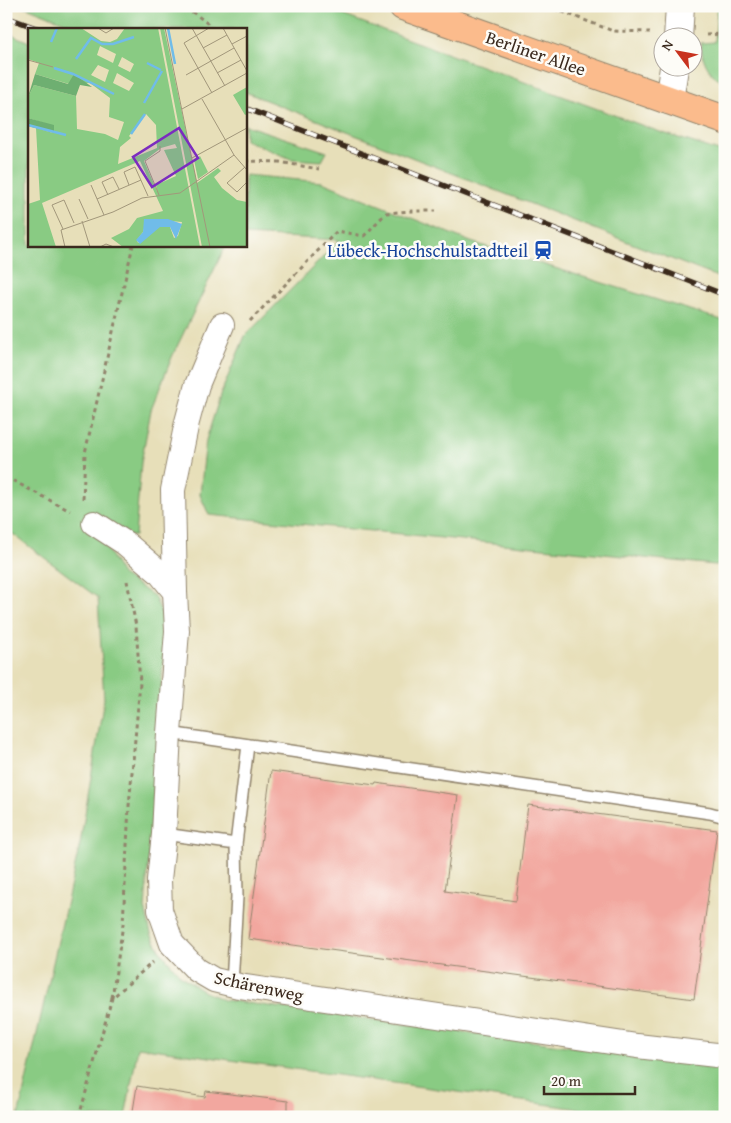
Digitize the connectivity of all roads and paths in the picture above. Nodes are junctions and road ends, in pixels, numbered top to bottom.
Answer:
1 (177, 6) edge
2 (402, 6) edge
3 (547, 6) edge
4 (679, 26) edge
5 (208, 28) edge
6 (672, 78) edge
7 (669, 100) junction
8 (725, 120) edge
9 (246, 162) edge
10 (319, 169) dead end
11 (436, 211) dead end
12 (133, 246) edge
13 (222, 325) joint
14 (6, 478) edge
15 (84, 514) junction
16 (125, 543) junction
17 (175, 592) junction
18 (169, 733) junction
19 (248, 745) junction
20 (725, 817) edge
21 (164, 834) junction
22 (236, 844) junction
23 (172, 944) junction
24 (232, 984) junction
25 (112, 998) junction
26 (725, 1056) edge
27 (79, 1117) edge

1 - 5 path
2 - 7 main road, Berliner Allee
3 - 4 path
6 - 7 street
7 - 8 main road, Berliner Allee
9 - 10 path
11 - 13 path
12 - 15 path
13 - 17 street, Schärenweg
14 - 15 path
15 - 16 street
16 - 17 street
16 - 25 path
17 - 18 street, Schärenweg
18 - 19 lane
18 - 21 street, Schärenweg
19 - 20 lane
19 - 22 lane
21 - 22 lane
21 - 23 street, Schärenweg
22 - 24 lane
23 - 24 street, Schärenweg
23 - 25 path
24 - 26 street, Schärenweg
25 - 27 path

